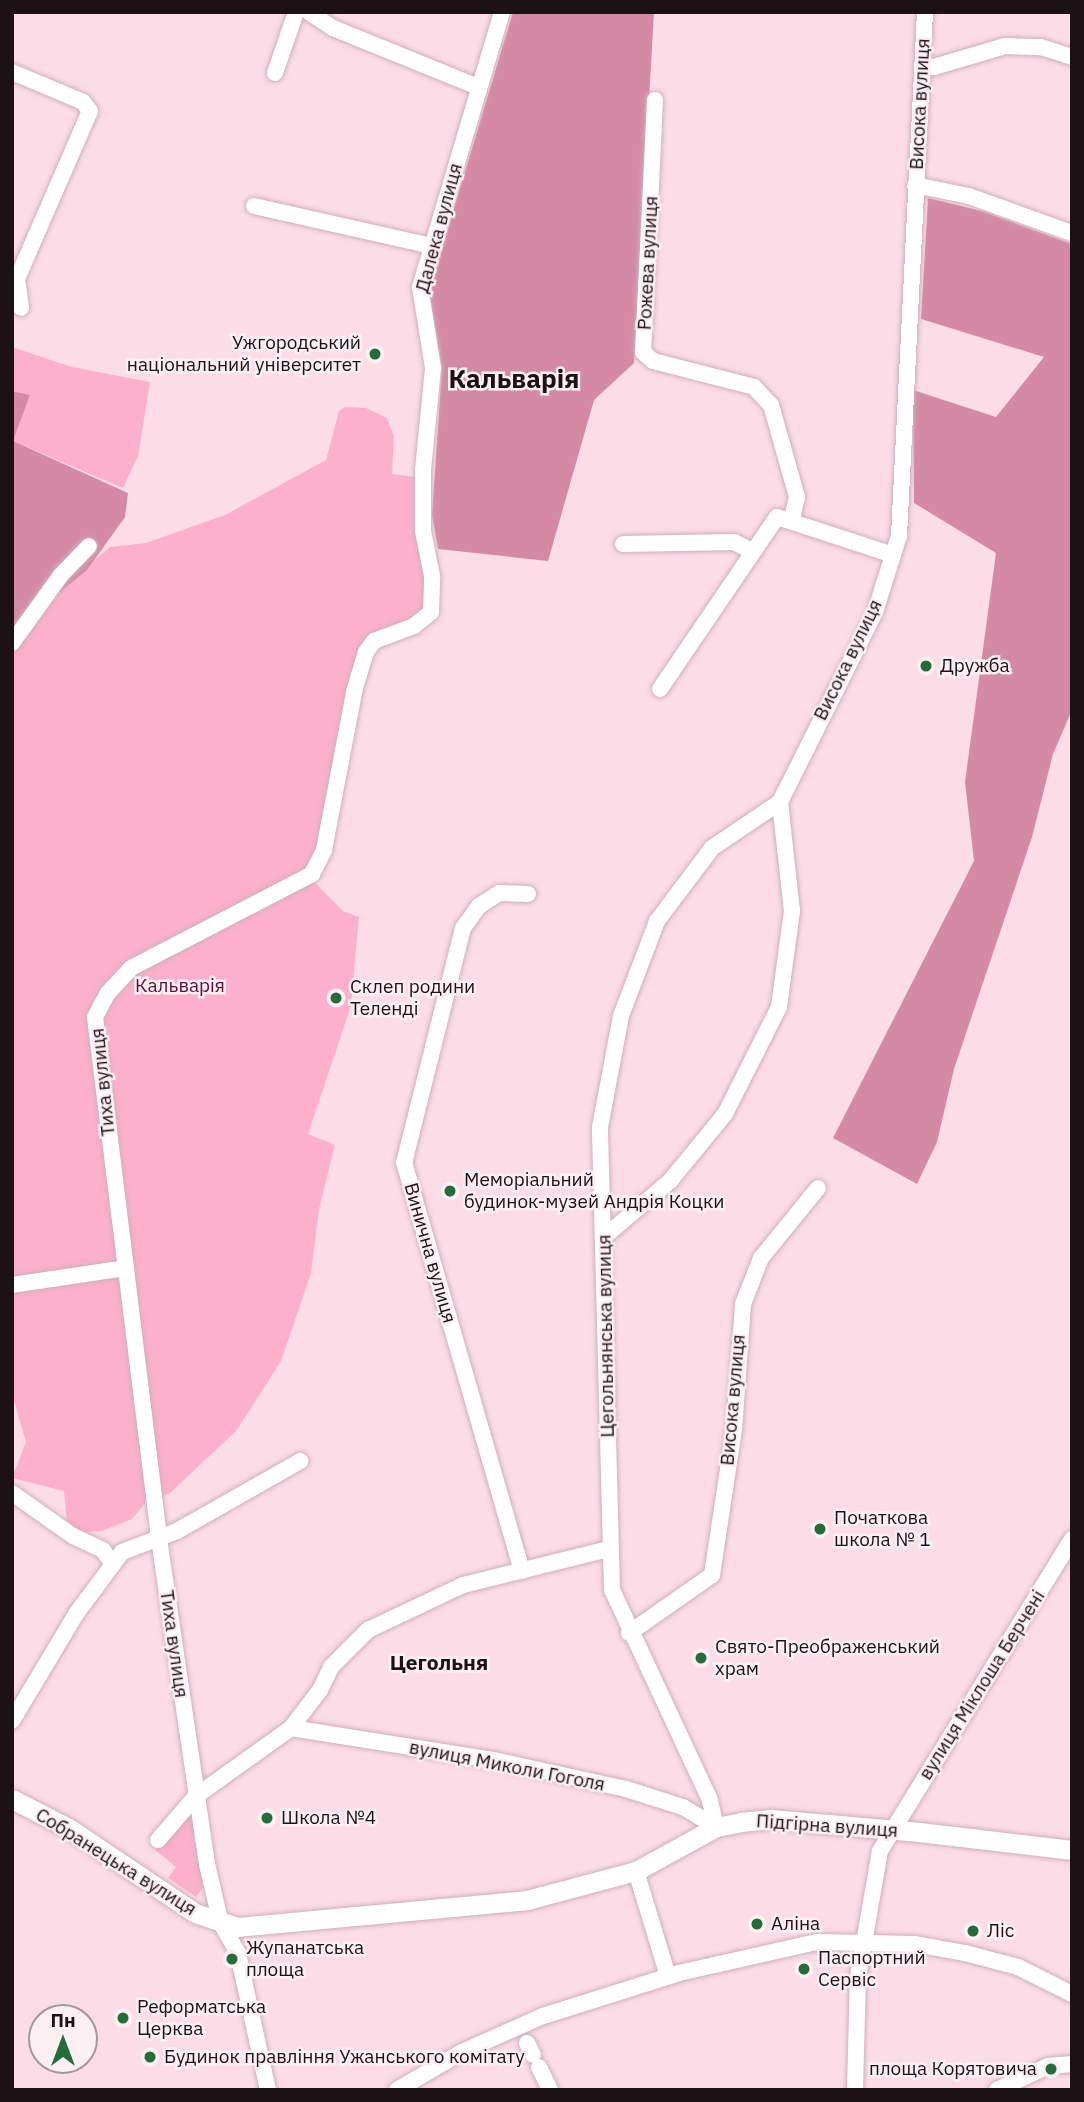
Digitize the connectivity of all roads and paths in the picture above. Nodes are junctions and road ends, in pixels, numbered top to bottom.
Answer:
1 (296, 12) edge
2 (502, 12) edge
3 (925, 12) edge
4 (315, 15) edge
5 (1072, 57) edge
6 (922, 66) junction
7 (12, 72) edge
8 (275, 73) dead end
9 (478, 86) junction
10 (655, 100) dead end
11 (915, 186) junction
12 (254, 206) dead end
13 (1072, 233) edge
14 (431, 246) junction
15 (21, 308) dead end
16 (424, 448) joint
17 (792, 518) junction
18 (623, 544) dead end
19 (89, 546) dead end
20 (750, 550) junction
21 (893, 555) junction
22 (12, 643) edge
23 (660, 689) dead end
24 (780, 802) junction
25 (528, 894) dead end
26 (818, 1188) dead end
27 (604, 1237) junction
28 (126, 1268) junction
29 (12, 1286) edge
30 (300, 1461) dead end
31 (12, 1493) edge
32 (159, 1537) junction
33 (1072, 1539) edge
34 (608, 1549) junction
35 (111, 1562) junction
36 (522, 1571) junction
37 (629, 1633) junction
38 (12, 1721) edge
39 (291, 1728) junction
40 (196, 1796) junction
41 (12, 1799) edge
42 (716, 1827) junction
43 (892, 1830) junction
44 (158, 1840) dead end
45 (1072, 1850) edge
46 (636, 1871) junction
47 (221, 1924) junction
48 (866, 1941) junction
49 (668, 1976) junction
50 (1072, 1994) edge
51 (533, 2055) dead end
52 (1072, 2064) edge
53 (268, 2090) edge
54 (397, 2090) edge
55 (550, 2090) edge
56 (855, 2090) edge
57 (997, 2090) edge

1 - 8 street
2 - 9 street, Далека вулиця
3 - 6 street, Висока вулиця
4 - 9 street
5 - 6 street
6 - 11 street, Висока вулиця
7 - 15 street
9 - 14 street, Далека вулиця
10 - 17 street, Рожева вулиця
11 - 13 street
11 - 21 street, Висока вулиця
12 - 14 street
14 - 16 street, Далека вулиця
16 - 28 street, Тиха вулиця
17 - 20 street
17 - 21 street
18 - 20 street
19 - 22 street
20 - 23 street
21 - 24 street, Висока вулиця
24 - 27 street, Цегольнянська вулиця
24 - 27 street
25 - 36 street, Винична вулиця
26 - 37 street, Висока вулиця
27 - 34 street, Цегольнянська вулиця
28 - 29 street
28 - 32 street, Тиха вулиця
30 - 32 street
31 - 35 street
32 - 35 street
32 - 40 street, Тиха вулиця
33 - 43 street, вулиця Міклоша Берчені
34 - 36 street
34 - 37 street, Цегольнянська вулиця
35 - 38 street
36 - 39 street
37 - 42 street, Цегольнянська вулиця
39 - 40 street
39 - 42 street, вулиця Миколи Гоголя
40 - 44 street
40 - 47 street
41 - 47 main road, Собранецька вулиця
42 - 43 main road, Підгірна вулиця
42 - 46 main road, Підгірна вулиця
43 - 45 main road, Підгірна вулиця
43 - 48 street, вулиця Міклоша Берчені
46 - 47 main road, Підгірна вулиця
46 - 49 street
47 - 53 street
48 - 49 street
48 - 50 street
48 - 56 street, вулиця Міклоша Берчені
49 - 54 street
51 - 55 street
52 - 57 street

